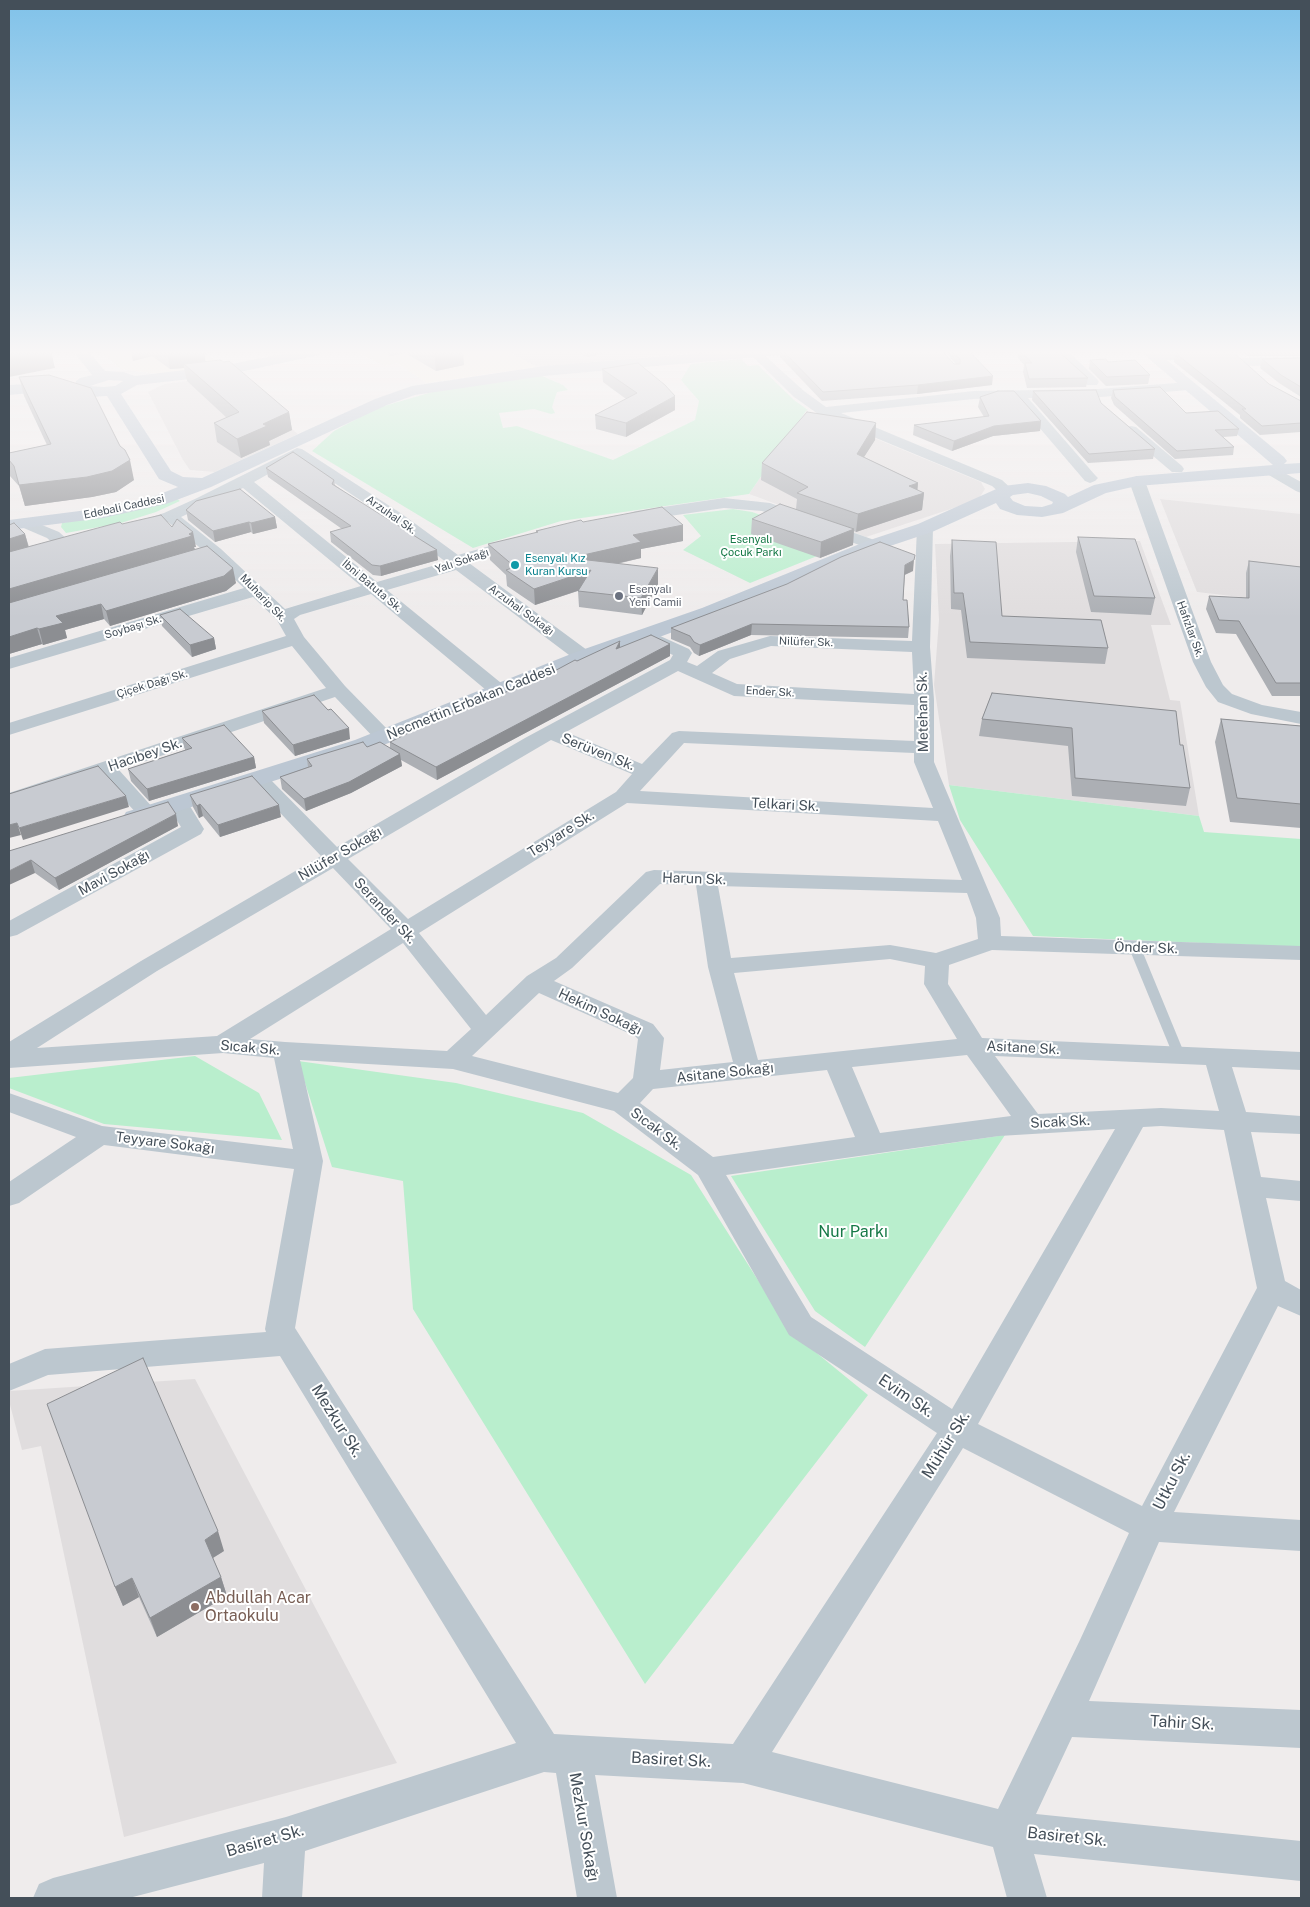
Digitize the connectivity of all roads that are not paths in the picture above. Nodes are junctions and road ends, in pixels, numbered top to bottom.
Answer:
1 (143, 440) edge
2 (298, 440) edge
3 (893, 440) edge
4 (1057, 440) edge
5 (1143, 440) edge
6 (1247, 440) edge
7 (297, 452) joint
8 (1301, 459) edge
9 (1275, 466) junction
10 (1301, 468) edge
11 (1177, 469) junction
12 (165, 475) junction
13 (1090, 478) junction
14 (244, 481) junction
15 (1137, 482) junction
16 (205, 483) junction
17 (1301, 488) edge
18 (1011, 489) junction
19 (160, 500) junction
20 (1061, 505) junction
21 (1033, 512) junction
22 (170, 516) junction
23 (619, 519) edge
24 (17, 524) edge
25 (925, 528) junction
26 (117, 532) edge
27 (100, 537) edge
28 (536, 537) edge
29 (64, 546) junction
30 (874, 546) junction
31 (46, 551) edge
32 (215, 552) junction
33 (196, 557) edge
34 (458, 564) junction
35 (374, 588) junction
36 (257, 590) junction
37 (284, 617) junction
38 (643, 635) junction
39 (296, 639) junction
40 (921, 647) junction
41 (584, 657) junction
42 (9, 664) edge
43 (677, 664) junction
44 (698, 674) junction
45 (338, 690) junction
46 (499, 691) junction
47 (924, 700) junction
48 (1301, 718) edge
49 (9, 729) edge
50 (550, 732) junction
51 (384, 737) junction
52 (924, 747) junction
53 (106, 768) junction
54 (645, 772) junction
55 (258, 778) junction
56 (12, 795) edge
57 (622, 796) junction
58 (177, 803) junction
59 (147, 813) junction
60 (947, 815) junction
61 (110, 824) edge
62 (334, 858) junction
63 (706, 879) junction
64 (976, 887) junction
65 (9, 930) edge
66 (405, 930) junction
67 (990, 943) junction
68 (1135, 948) junction
69 (1301, 953) edge
70 (937, 961) junction
71 (720, 967) junction
72 (536, 982) junction
73 (484, 1029) junction
74 (223, 1044) junction
75 (974, 1046) junction
76 (286, 1051) junction
77 (9, 1054) edge
78 (1179, 1055) junction
79 (1216, 1057) junction
80 (9, 1058) edge
81 (453, 1060) junction
82 (836, 1060) junction
83 (1301, 1061) edge
84 (748, 1070) junction
85 (646, 1081) junction
86 (9, 1102) edge
87 (623, 1104) junction
88 (1135, 1118) junction
89 (1235, 1121) junction
90 (1030, 1124) junction
91 (1301, 1125) edge
92 (99, 1135) junction
93 (871, 1144) junction
94 (309, 1161) junction
95 (708, 1168) junction
96 (1251, 1186) junction
97 (1301, 1191) edge
98 (9, 1196) edge
99 (1272, 1288) junction
100 (1301, 1304) edge
101 (288, 1343) junction
102 (9, 1378) edge
103 (957, 1429) junction
104 (1149, 1526) junction
105 (1301, 1536) edge
106 (1062, 1718) junction
107 (1301, 1729) edge
108 (558, 1754) junction
109 (743, 1764) junction
110 (1008, 1831) junction
111 (286, 1837) junction
112 (1301, 1861) edge
113 (53, 1898) edge
114 (282, 1898) edge
115 (597, 1898) edge
116 (1027, 1898) edge

1 - 12 street
2 - 16 street, Edebali Caddesi
3 - 18 street
4 - 13 street
5 - 11 street
6 - 9 street
7 - 14 street, Edebali Caddesi
7 - 34 street, Arzuhal Sk.
8 - 9 street
9 - 10 street, Necmettin Erbakan Caddesi
9 - 11 street
9 - 15 street, Necmettin Erbakan Caddesi
9 - 17 street
11 - 13 street
12 - 16 street
12 - 19 street
13 - 18 street
14 - 22 street, Edebali Caddesi
14 - 35 street, İbni Batuta Sk.
15 - 20 street, Necmettin Erbakan Caddesi
15 - 48 street, Hafızlar Sk.
16 - 19 street, Edebali Caddesi
18 - 20 street
18 - 21 street, Necmettin Erbakan Caddesi
18 - 25 street, Necmettin Erbakan Caddesi
19 - 24 street, Edebali Caddesi
20 - 21 street, Necmettin Erbakan Caddesi
21 - 25 street, Necmettin Erbakan Caddesi
22 - 26 street, Edebali Caddesi
22 - 32 street, Muharip Sk.
23 - 30 street
24 - 29 street, Edebali Caddesi
25 - 30 street, Necmettin Erbakan Caddesi
25 - 40 street, Metehan Sk.
27 - 29 street, Edebali Caddesi
28 - 34 street, Yalı Sokağı
29 - 31 street, Edebali Caddesi
30 - 38 street, Necmettin Erbakan Caddesi
32 - 33 street
32 - 36 street, Muharip Sk.
34 - 35 street, Yalı Sokağı
34 - 41 street, Arzuhal Sokağı
35 - 37 street, Yalı Sokağı
35 - 46 street, İbni Batuta Sk.
36 - 37 street, Muharip Sk.
36 - 42 street, Soybaşı Sk.
37 - 39 street, Muharip Sk.
38 - 41 street, Necmettin Erbakan Caddesi
38 - 43 street
39 - 45 street, Muharip Sk.
39 - 49 street, Çiçek Dağı Sk.
40 - 44 street, Nilüfer Sk.
40 - 47 street, Metehan Sk.
41 - 46 street, Necmettin Erbakan Caddesi
43 - 44 street, Ender Sk.
43 - 50 street, Nilüfer Sokağı
44 - 47 street, Ender Sk.
45 - 51 street, Muharip Sk.
45 - 53 street, Hacıbey Sk.
46 - 51 street, Necmettin Erbakan Caddesi
47 - 52 street, Metehan Sk.
50 - 54 street, Serüven Sk.
50 - 62 street, Nilüfer Sokağı
51 - 55 street, Necmettin Erbakan Caddesi
52 - 54 street, Teyyare Sk.
52 - 60 street, Metehan Sk.
53 - 56 street, Hacıbey Sk.
53 - 59 street
54 - 57 street, Teyyare Sk.
55 - 58 street, Necmettin Erbakan Caddesi
55 - 62 street, Serander Sk.
57 - 60 street, Telkari Sk.
57 - 66 street, Teyyare Sk.
58 - 59 street, Necmettin Erbakan Caddesi
58 - 65 street, Mavi Sokağı
59 - 61 street, Necmettin Erbakan Caddesi
60 - 64 street, Metehan Sk.
62 - 66 street, Serander Sk.
62 - 77 street, Nilüfer Sokağı
63 - 64 street, Harun Sk.
63 - 71 street
63 - 72 street, Harun Sk.
64 - 67 street, Metehan Sk.
66 - 73 street, Serander Sk.
66 - 74 street, Teyyare Sk.
67 - 68 street, Önder Sk.
67 - 70 street
68 - 69 street, Önder Sk.
68 - 78 lane
70 - 71 street
70 - 75 street
71 - 84 street
72 - 73 street, Harun Sk.
72 - 85 street, Hekim Sokağı
73 - 81 street, Harun Sk.
74 - 76 street, Sıcak Sk.
74 - 80 street, Sıcak Sk.
75 - 78 street, Asitane Sk.
75 - 82 street, Asitane Sk.
75 - 90 street
76 - 81 street, Sıcak Sk.
76 - 94 street, Mezkur Sk.
78 - 79 street, Asitane Sk.
79 - 83 street, Asitane Sk.
79 - 89 street
81 - 87 street, Sıcak Sk.
82 - 84 street, Asitane Sokağı
82 - 93 street
84 - 85 street, Asitane Sokağı
85 - 87 street
86 - 92 street
87 - 95 street, Sıcak Sk.
88 - 89 street, Sıcak Sk.
88 - 90 street, Sıcak Sk.
88 - 103 street, Mühür Sk.
89 - 91 street, Sıcak Sk.
89 - 96 street
90 - 93 street, Sıcak Sk.
92 - 94 street, Teyyare Sokağı
92 - 98 street, Teyyare Sokağı
93 - 95 street, Sıcak Sk.
94 - 101 street, Mezkur Sk.
95 - 103 street, Evim Sk.
96 - 97 street
96 - 99 street
99 - 100 street
99 - 104 street, Utku Sk.
101 - 102 street
101 - 108 street, Mezkur Sk.
103 - 104 street, Evim Sk.
103 - 109 street, Mühür Sk.
104 - 105 street, Evim Sk.
104 - 106 street, Utku Sk.
106 - 107 street, Tahir Sk.
106 - 110 street, Utku Sk.
108 - 109 street, Basiret Sk.
108 - 111 street, Basiret Sk.
108 - 115 street, Mezkur Sokağı
109 - 110 street, Basiret Sk.
110 - 112 street, Basiret Sk.
110 - 116 street
111 - 113 street, Basiret Sk.
111 - 114 street

